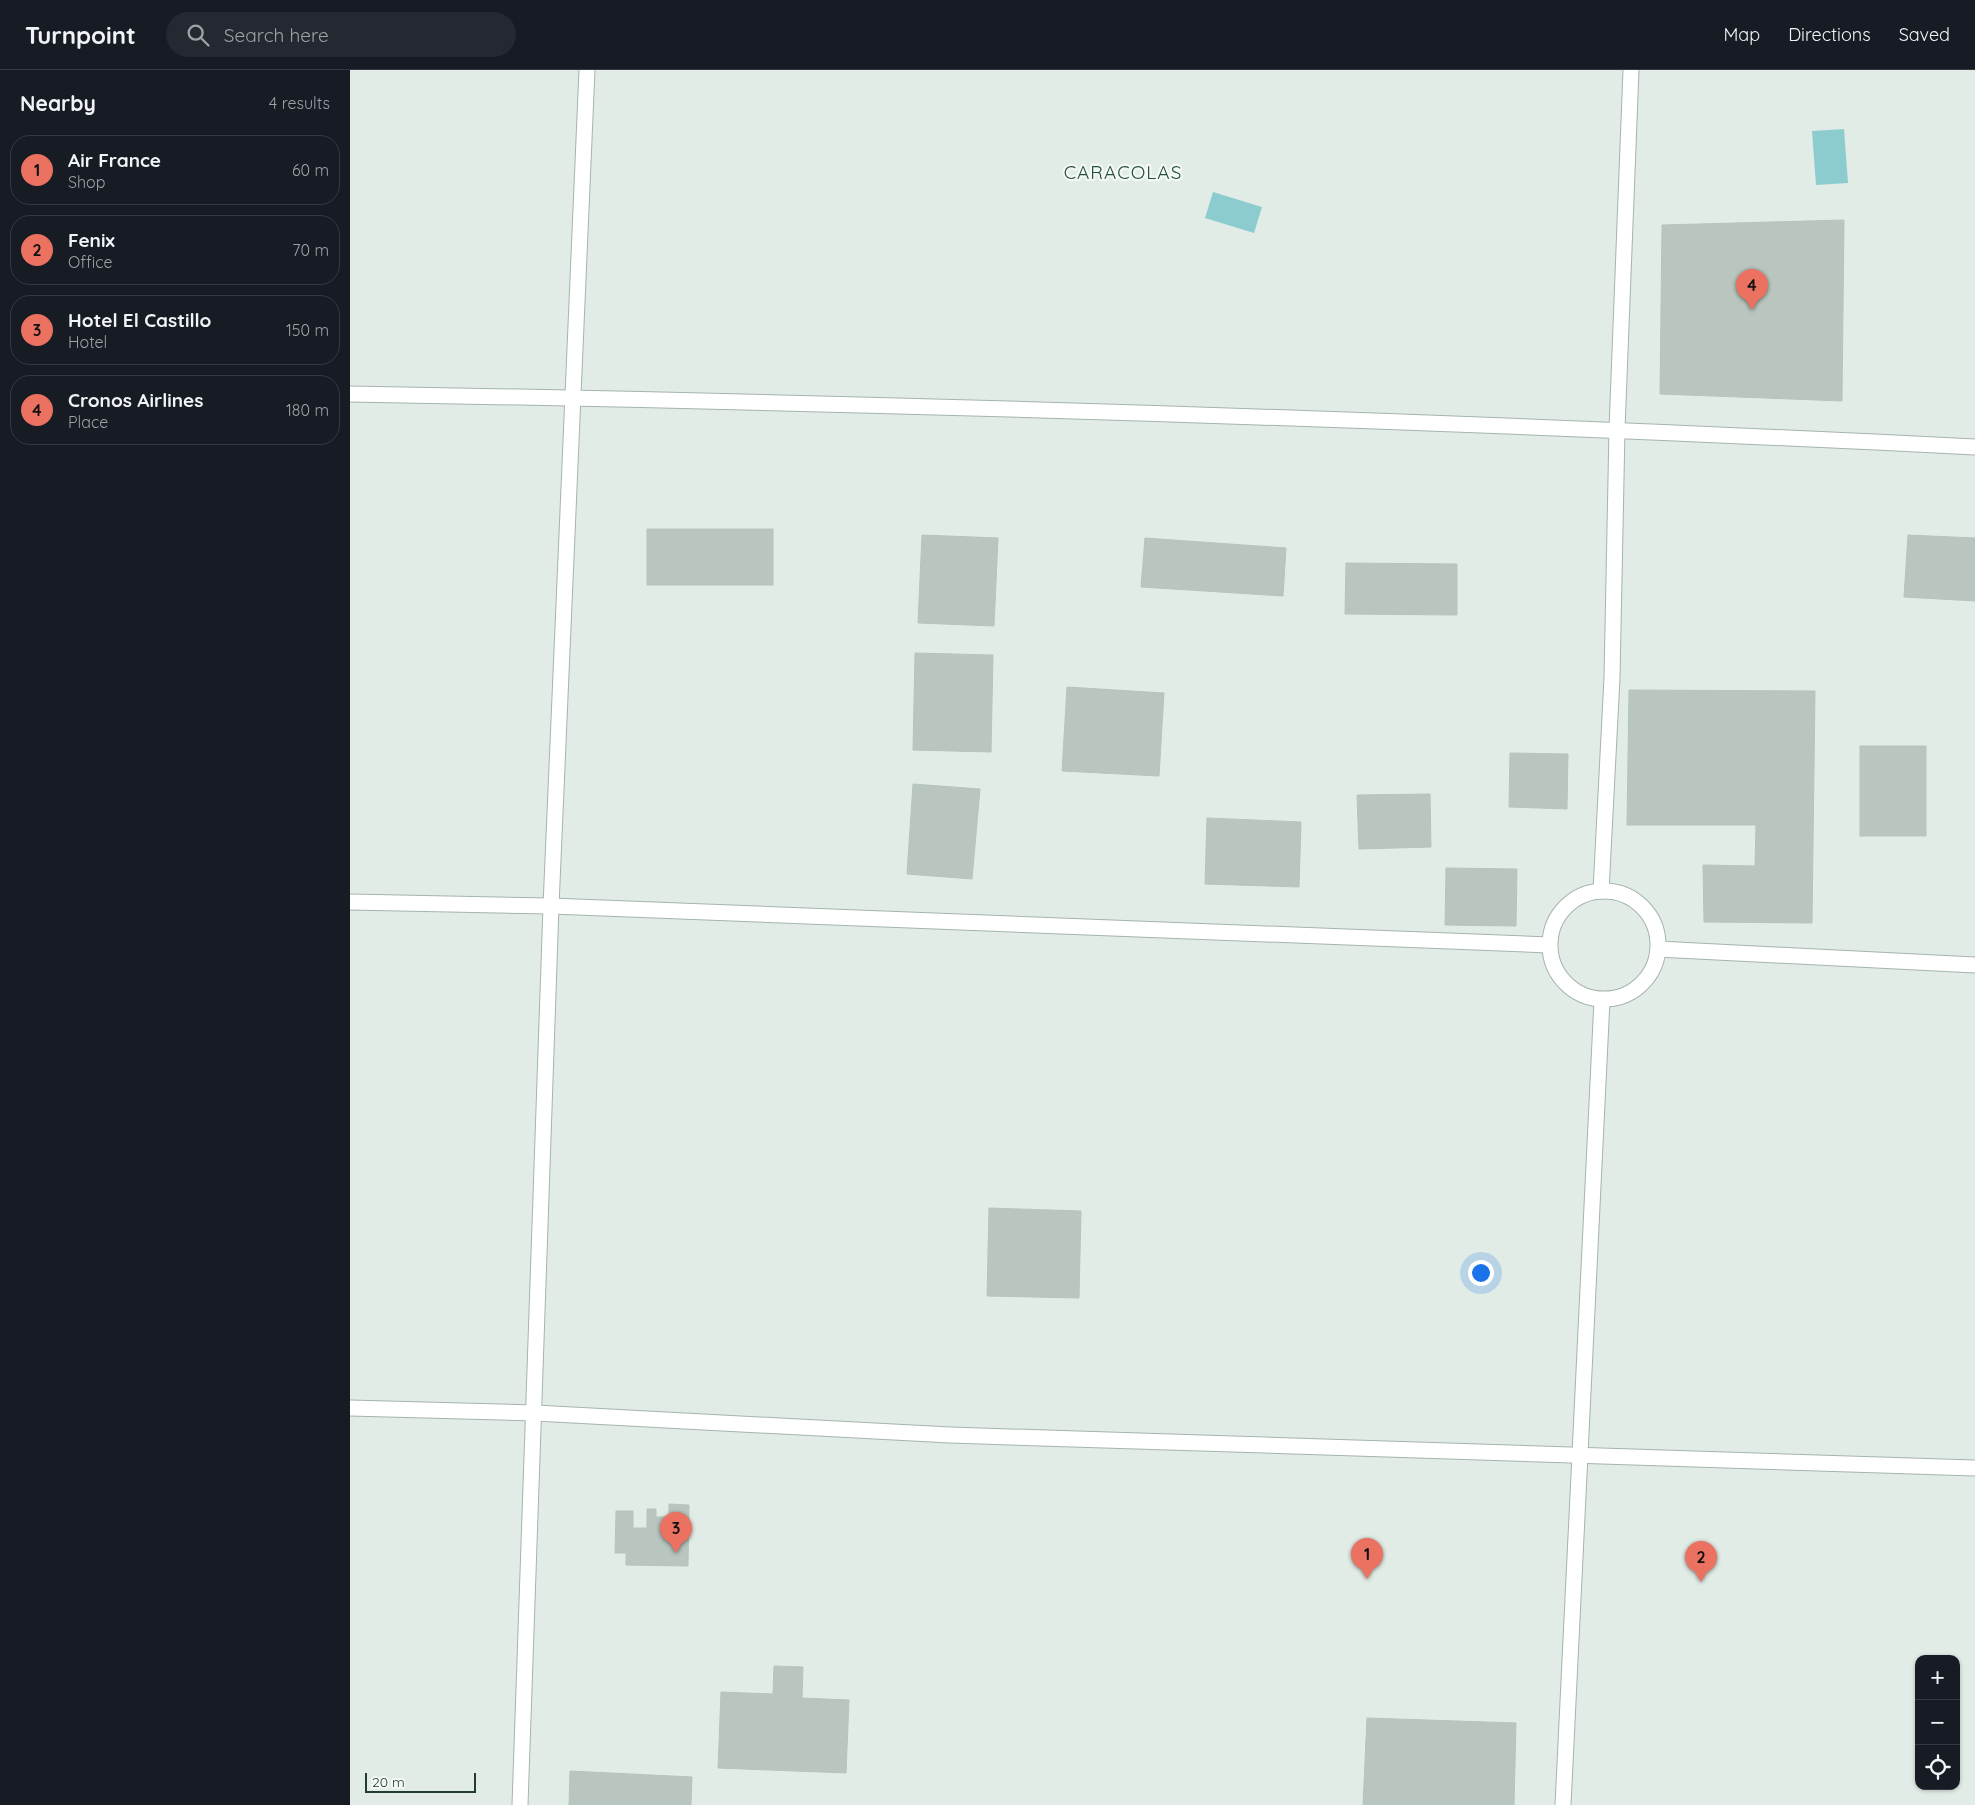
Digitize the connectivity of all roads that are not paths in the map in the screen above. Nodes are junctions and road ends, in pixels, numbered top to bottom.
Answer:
1 (587, 70) edge
2 (1631, 70) edge
3 (350, 394) edge
4 (572, 398) junction
5 (1617, 430) junction
6 (1975, 447) edge
7 (1601, 891) junction
8 (350, 902) edge
9 (552, 906) junction
10 (1549, 945) junction
11 (1658, 949) junction
12 (1975, 965) edge
13 (1602, 1000) junction
14 (350, 1408) edge
15 (535, 1413) junction
16 (1581, 1456) junction
17 (1975, 1468) edge
18 (520, 1805) edge
19 (1563, 1805) edge

1 - 4 street
2 - 5 street
3 - 4 street
4 - 5 street
4 - 9 street
5 - 6 street
5 - 7 street
7 - 10 street
7 - 11 street
8 - 9 street
9 - 10 street
9 - 15 street
10 - 13 street
11 - 12 street
11 - 13 street
13 - 16 street
14 - 15 street
15 - 16 street
15 - 18 street
16 - 17 street
16 - 19 street

